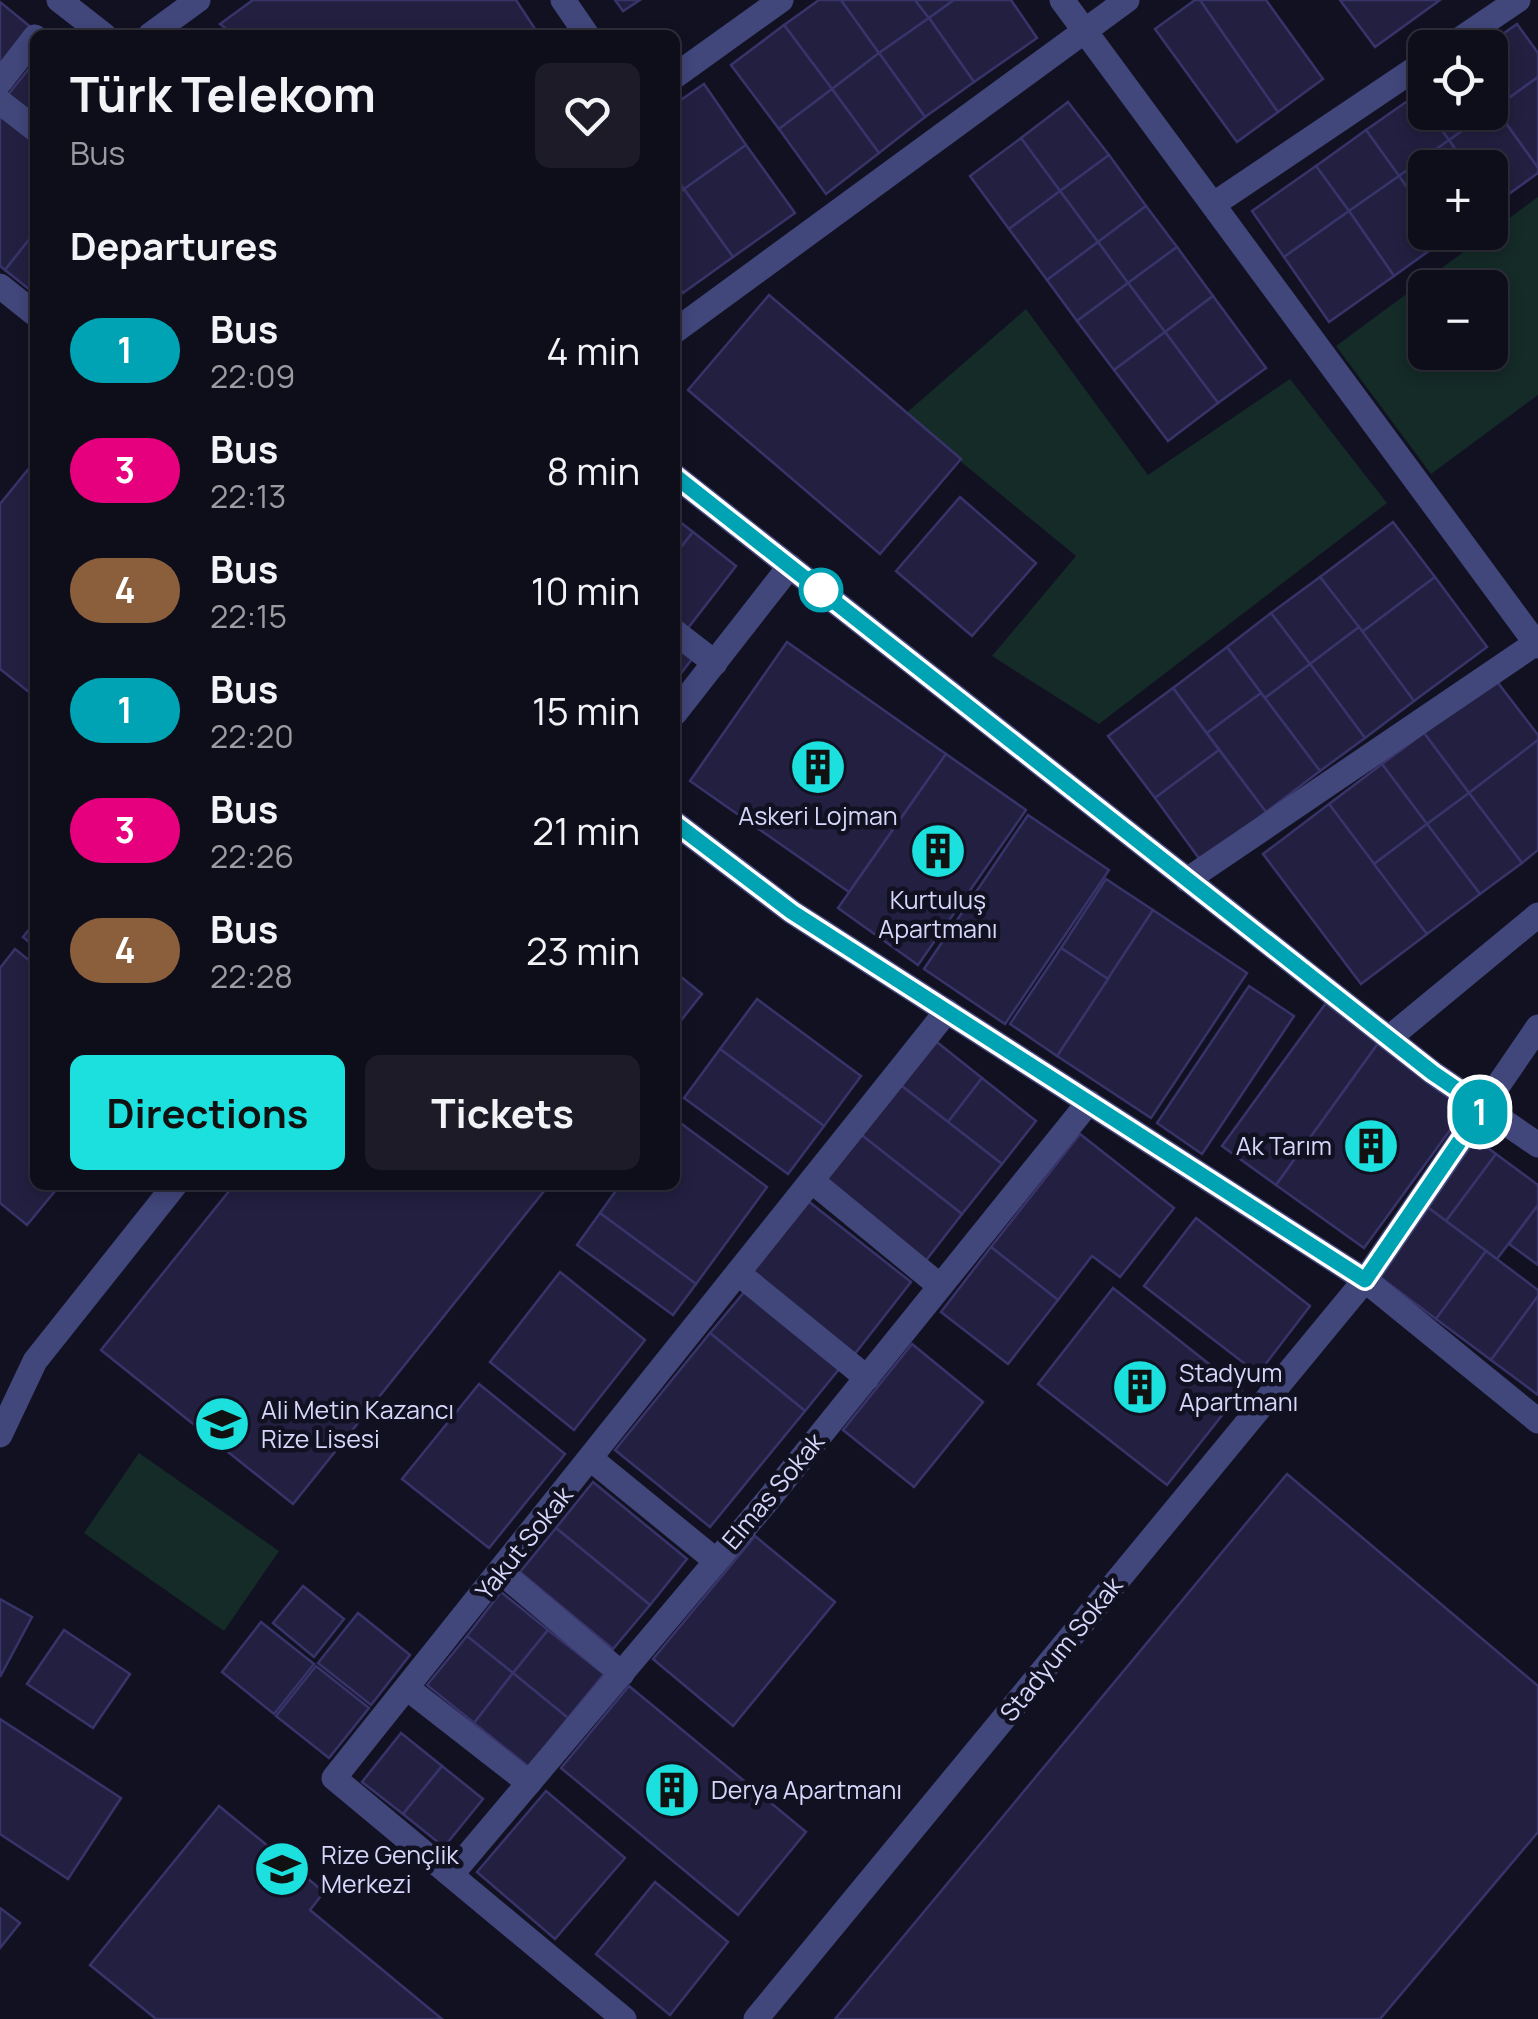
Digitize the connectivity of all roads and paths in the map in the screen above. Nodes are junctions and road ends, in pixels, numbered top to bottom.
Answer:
1 (198, 0) edge
2 (563, 0) edge
3 (782, 0) edge
4 (1062, 0) edge
5 (1127, 0) edge
6 (1518, 0) edge
7 (61, 1) edge
8 (40, 30) edge
9 (98, 30) edge
10 (157, 30) edge
11 (584, 30) edge
12 (1474, 30) edge
13 (1084, 31) junction
14 (30, 44) edge
15 (680, 72) edge
16 (1408, 73) edge
17 (0, 82) edge
18 (0, 102) edge
19 (30, 125) edge
20 (1214, 204) junction
21 (0, 286) edge
22 (30, 310) edge
23 (680, 327) edge
24 (680, 480) edge
25 (790, 566) junction
26 (680, 636) edge
27 (1537, 645) edge
28 (714, 663) junction
29 (680, 707) edge
30 (680, 827) edge
31 (1187, 880) junction
32 (1538, 915) edge
33 (947, 1011) junction
34 (1538, 1027) edge
35 (1389, 1038) junction
36 (1089, 1102) junction
37 (1483, 1107) junction
38 (1538, 1145) edge
39 (812, 1181) junction
40 (171, 1190) edge
41 (738, 1273) junction
42 (1365, 1280) junction
43 (940, 1286) junction
44 (867, 1378) junction
45 (1538, 1421) edge
46 (0, 1435) edge
47 (591, 1458) junction
48 (716, 1560) junction
49 (501, 1572) junction
50 (622, 1674) junction
51 (407, 1688) junction
52 (530, 1783) junction
53 (452, 1876) junction
54 (624, 2019) edge
55 (756, 2019) edge

1 - 10 street
2 - 11 street
3 - 15 street
4 - 13 street
5 - 13 street
6 - 12 street
7 - 8 street
7 - 9 street
13 - 20 street
13 - 23 street
14 - 17 street
16 - 20 street
18 - 19 street
20 - 27 street
21 - 22 street
24 - 25 street
25 - 28 street
25 - 31 street
26 - 28 street
27 - 31 street
28 - 29 street
30 - 33 street
31 - 35 street
32 - 35 street
33 - 36 street
33 - 39 street, Yakut Sokak
34 - 37 street, Stadyum Sokak
35 - 37 street
36 - 42 street
36 - 43 street, Elmas Sokak
37 - 38 street
37 - 42 street, Stadyum Sokak
39 - 41 street, Yakut Sokak
39 - 43 street
40 - 46 street
41 - 44 street
41 - 47 street, Yakut Sokak
42 - 45 street
42 - 55 street, Stadyum Sokak
43 - 44 street, Elmas Sokak
44 - 48 street, Elmas Sokak
47 - 48 street
47 - 49 street, Yakut Sokak
48 - 50 street, Elmas Sokak
49 - 50 street
49 - 51 street, Yakut Sokak
50 - 52 street, Elmas Sokak
51 - 52 street
51 - 53 street, Yakut Sokak
52 - 53 street, Elmas Sokak
53 - 54 street, Yakut Sokak

